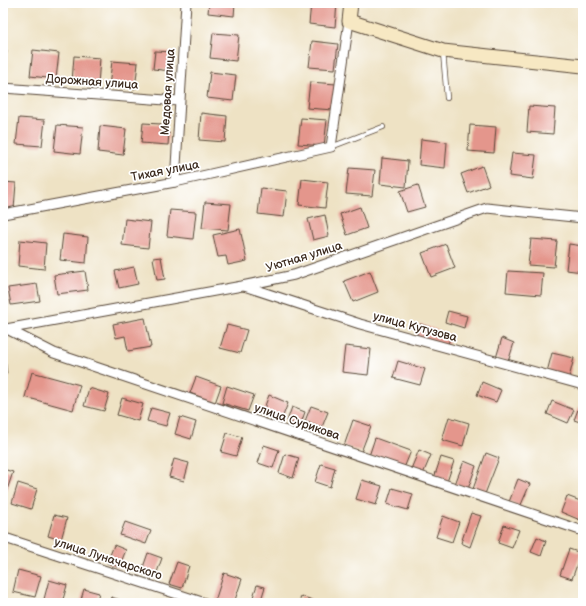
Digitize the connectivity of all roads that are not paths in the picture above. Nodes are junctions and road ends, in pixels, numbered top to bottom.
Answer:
1 (186, 3) edge
2 (351, 3) edge
3 (349, 21) junction
4 (443, 50) junction
5 (583, 66) edge
6 (3, 88) edge
7 (447, 98) dead end
8 (179, 101) junction
9 (383, 127) dead end
10 (331, 148) junction
11 (174, 182) junction
12 (3, 214) edge
13 (583, 218) edge
14 (242, 286) junction
15 (5, 329) edge
16 (583, 385) edge
17 (583, 531) edge
18 (3, 539) edge
19 (205, 603) edge

1 - 8 street, Медовая улица
2 - 3 street
3 - 4 street
3 - 10 street
4 - 5 street
4 - 7 lane
6 - 8 street, Дорожная улица
8 - 11 street, Медовая улица
9 - 10 lane
10 - 11 street, Тихая улица
11 - 12 street, Тихая улица
13 - 14 street, Уютная улица
14 - 15 street, Уютная улица
14 - 16 street, улица Кутузова
15 - 17 street, улица Сурикова
18 - 19 street, улица Луначарского

